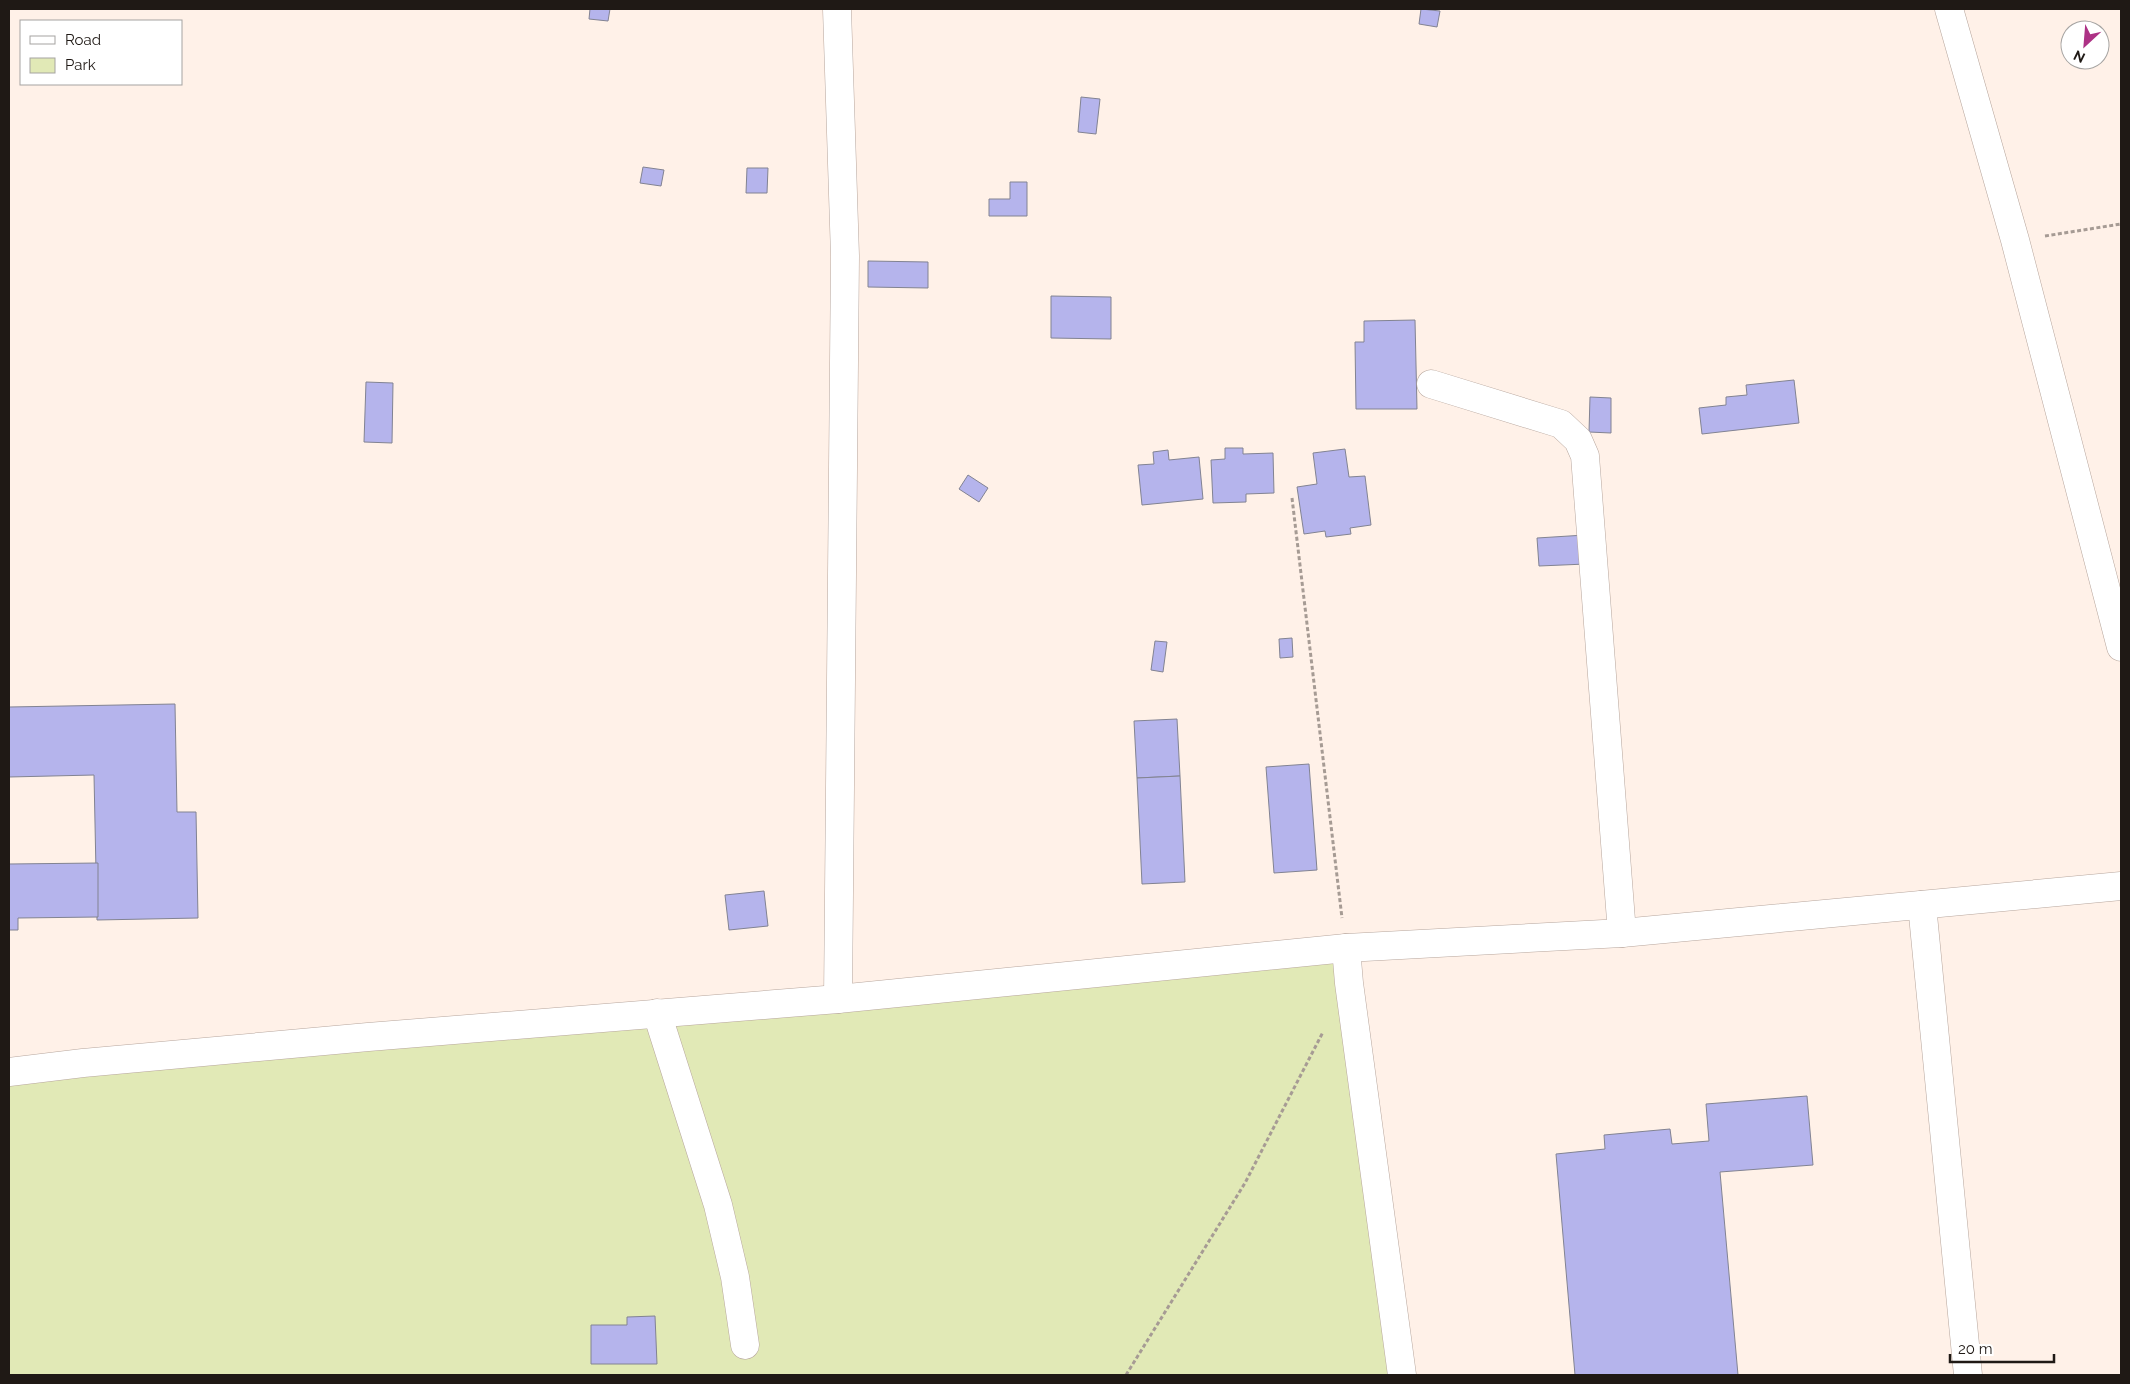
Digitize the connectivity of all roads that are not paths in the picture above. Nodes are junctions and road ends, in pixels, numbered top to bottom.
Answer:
1 (837, 9) edge
2 (1949, 9) edge
3 (1431, 384) dead end
4 (2121, 647) edge
5 (2121, 886) edge
6 (1922, 905) junction
7 (1622, 933) junction
8 (1346, 948) junction
9 (838, 999) junction
10 (657, 1013) junction
11 (9, 1072) edge
12 (745, 1345) dead end
13 (1402, 1375) edge
14 (1968, 1375) edge

1 - 9 street
2 - 4 street
3 - 7 street
5 - 6 street
6 - 7 street
6 - 14 street
7 - 8 street
8 - 9 street
8 - 13 street
9 - 10 street
10 - 11 street
10 - 12 street

